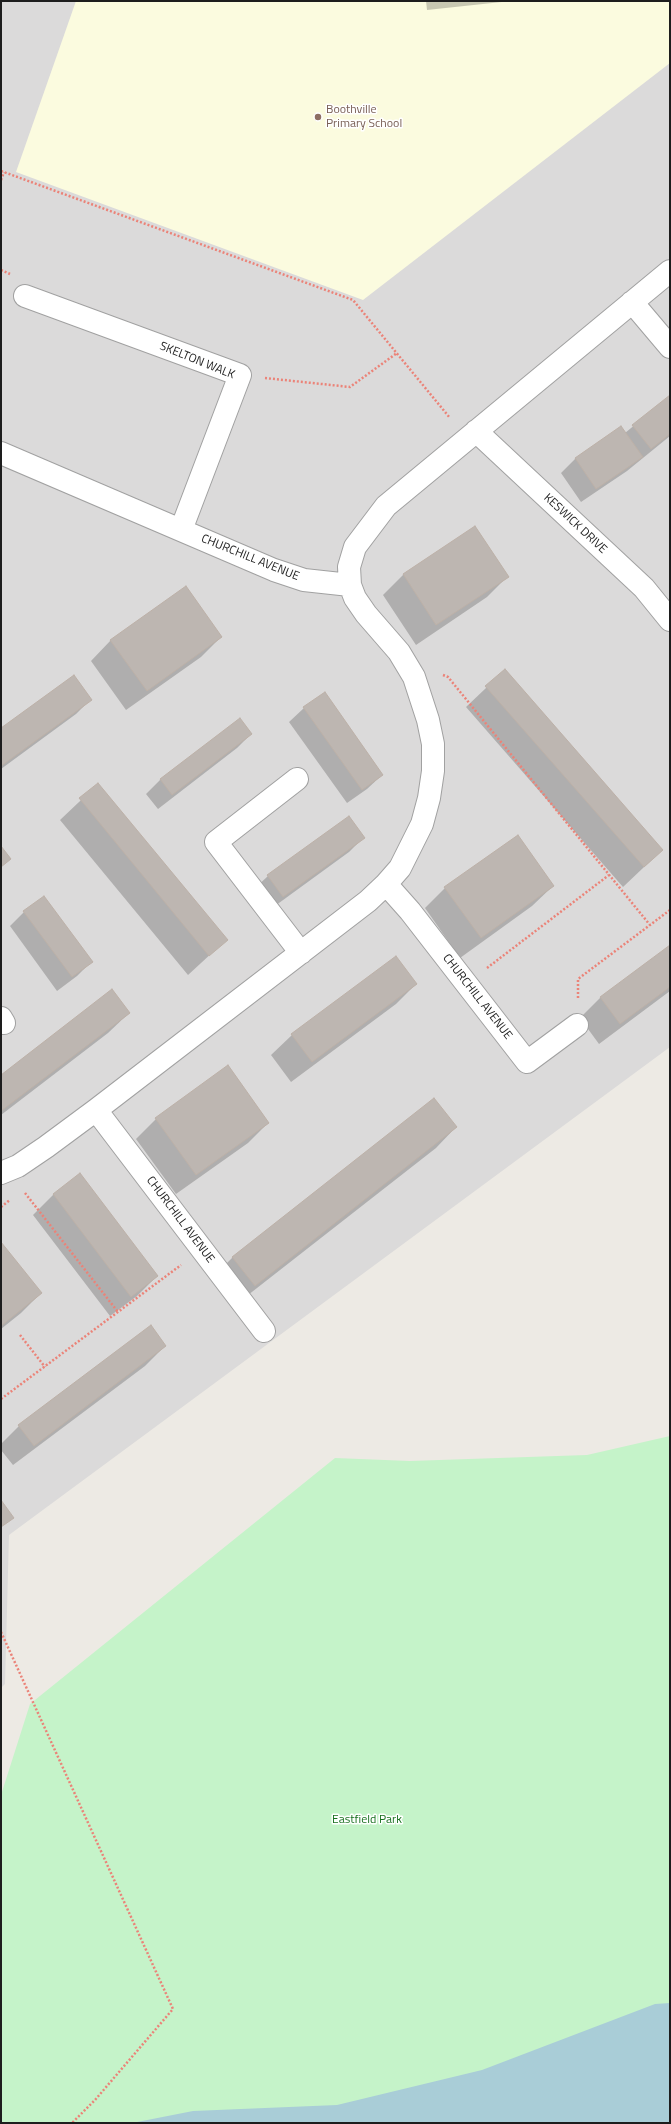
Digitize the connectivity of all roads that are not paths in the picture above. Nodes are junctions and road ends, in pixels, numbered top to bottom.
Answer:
1 (670, 271) edge
2 (25, 296) dead end
3 (632, 302) junction
4 (670, 347) edge
5 (471, 435) junction
6 (1, 453) edge
7 (181, 530) junction
8 (350, 585) junction
9 (670, 620) edge
10 (297, 779) dead end
11 (386, 884) junction
12 (301, 953) junction
13 (577, 1024) road end
14 (96, 1110) junction
15 (1, 1173) edge
16 (264, 1331) dead end

1 - 3 street
2 - 7 street, SKELTON WALK
3 - 4 street
3 - 5 street
5 - 8 street
5 - 9 street, KESWICK DRIVE
6 - 7 street, CHURCHILL AVENUE
7 - 8 street, CHURCHILL AVENUE
8 - 11 street
10 - 12 street
11 - 12 street
11 - 13 street, CHURCHILL AVENUE
12 - 14 street
14 - 15 street
14 - 16 street, CHURCHILL AVENUE

